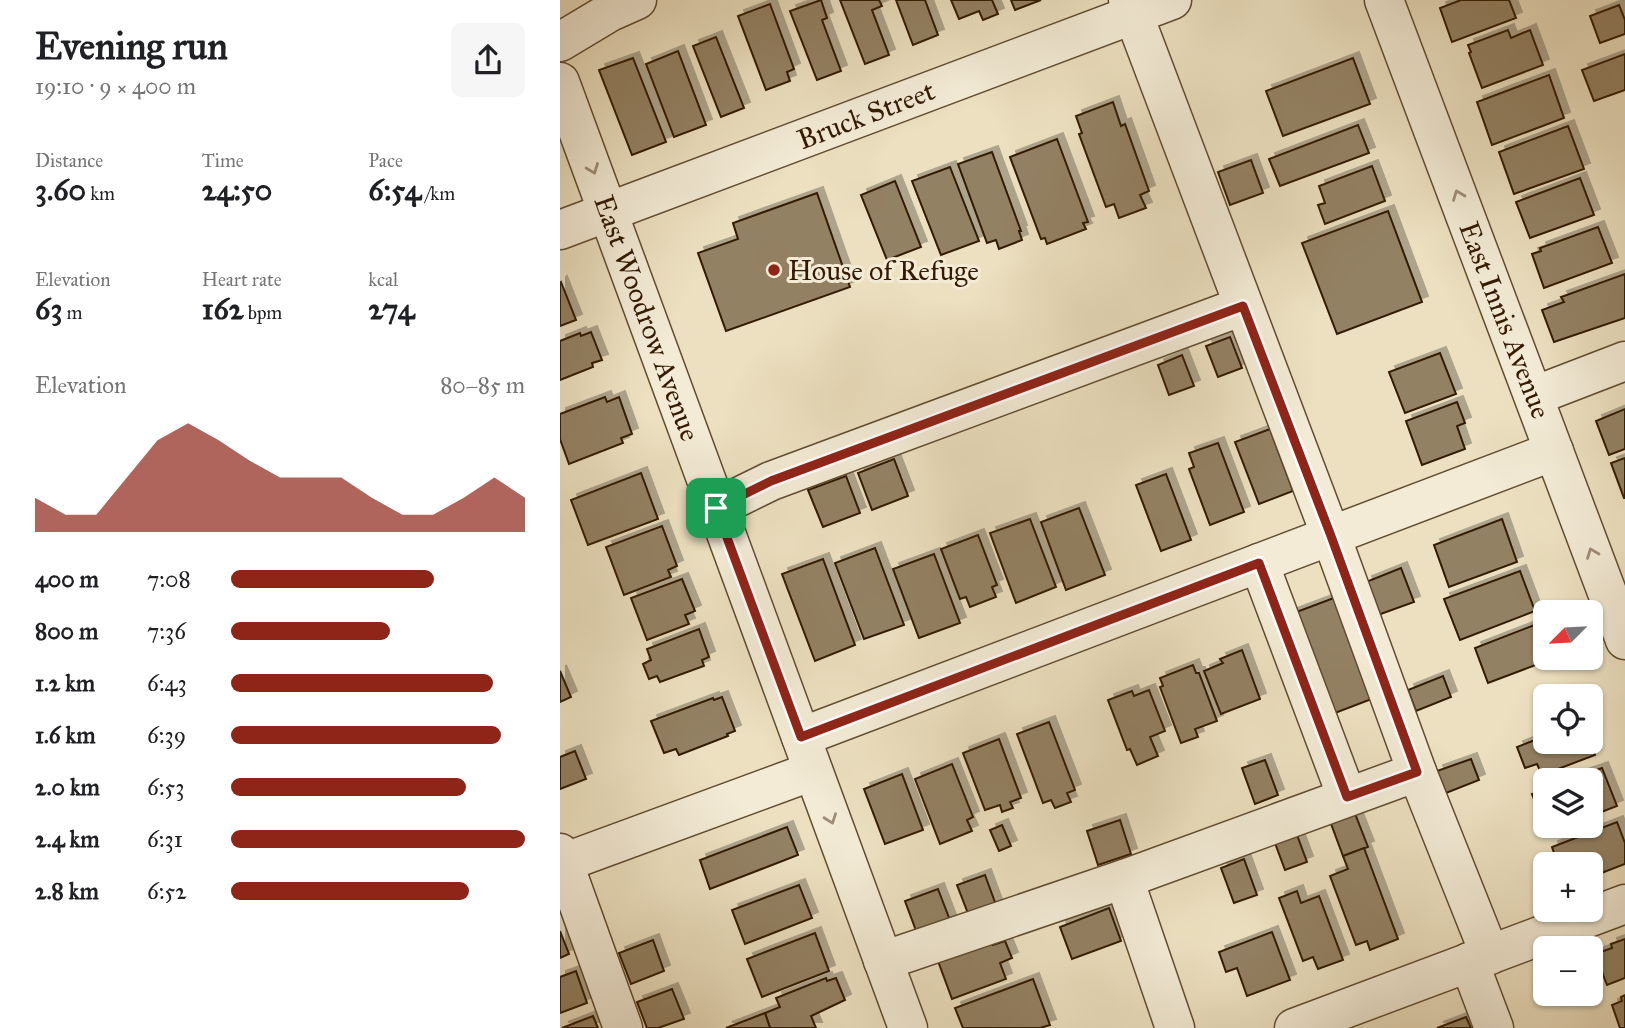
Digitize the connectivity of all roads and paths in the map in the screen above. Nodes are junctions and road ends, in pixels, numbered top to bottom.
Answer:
1 (637, 0) edge
2 (1172, 0) edge
3 (1384, 0) edge
4 (1131, 7) edge
5 (560, 41) edge
6 (560, 82) edge
7 (609, 212) junction
8 (560, 230) edge
9 (1243, 306) junction
10 (1625, 361) edge
11 (1534, 396) junction
12 (1554, 451) junction
13 (716, 508) junction
14 (1331, 536) junction
15 (1259, 563) junction
16 (1625, 640) edge
17 (807, 754) junction
18 (1417, 772) junction
19 (1347, 797) junction
20 (561, 860) edge
21 (1124, 879) junction
22 (1625, 904) edge
23 (1479, 959) junction
24 (883, 961) junction
25 (623, 1028) edge
26 (908, 1028) edge
27 (1175, 1028) edge
28 (1294, 1028) edge
29 (1494, 1028) edge

1 - 5 street
2 - 4 street, Bruck Street
11 -> 3 street, East Innis Avenue
4 - 7 street, Bruck Street
4 - 9 street
6 -> 7 street, East Woodrow Avenue
7 - 8 street, Bruck Street
7 - 13 street, East Woodrow Avenue
9 - 13 street
9 - 14 street
10 - 11 street
11 - 12 street, East Innis Avenue
12 - 14 street
16 -> 12 street, East Innis Avenue
13 - 17 street, East Woodrow Avenue
14 - 15 street
14 - 18 street
15 - 17 street
15 - 19 street
17 - 20 street
17 -> 24 street, East Woodrow Avenue
18 - 19 street
18 - 23 street
19 - 21 street
20 - 25 street
21 - 24 street
21 - 27 street
22 - 23 street
23 - 28 street
23 - 29 street
24 - 26 street, East Woodrow Avenue

